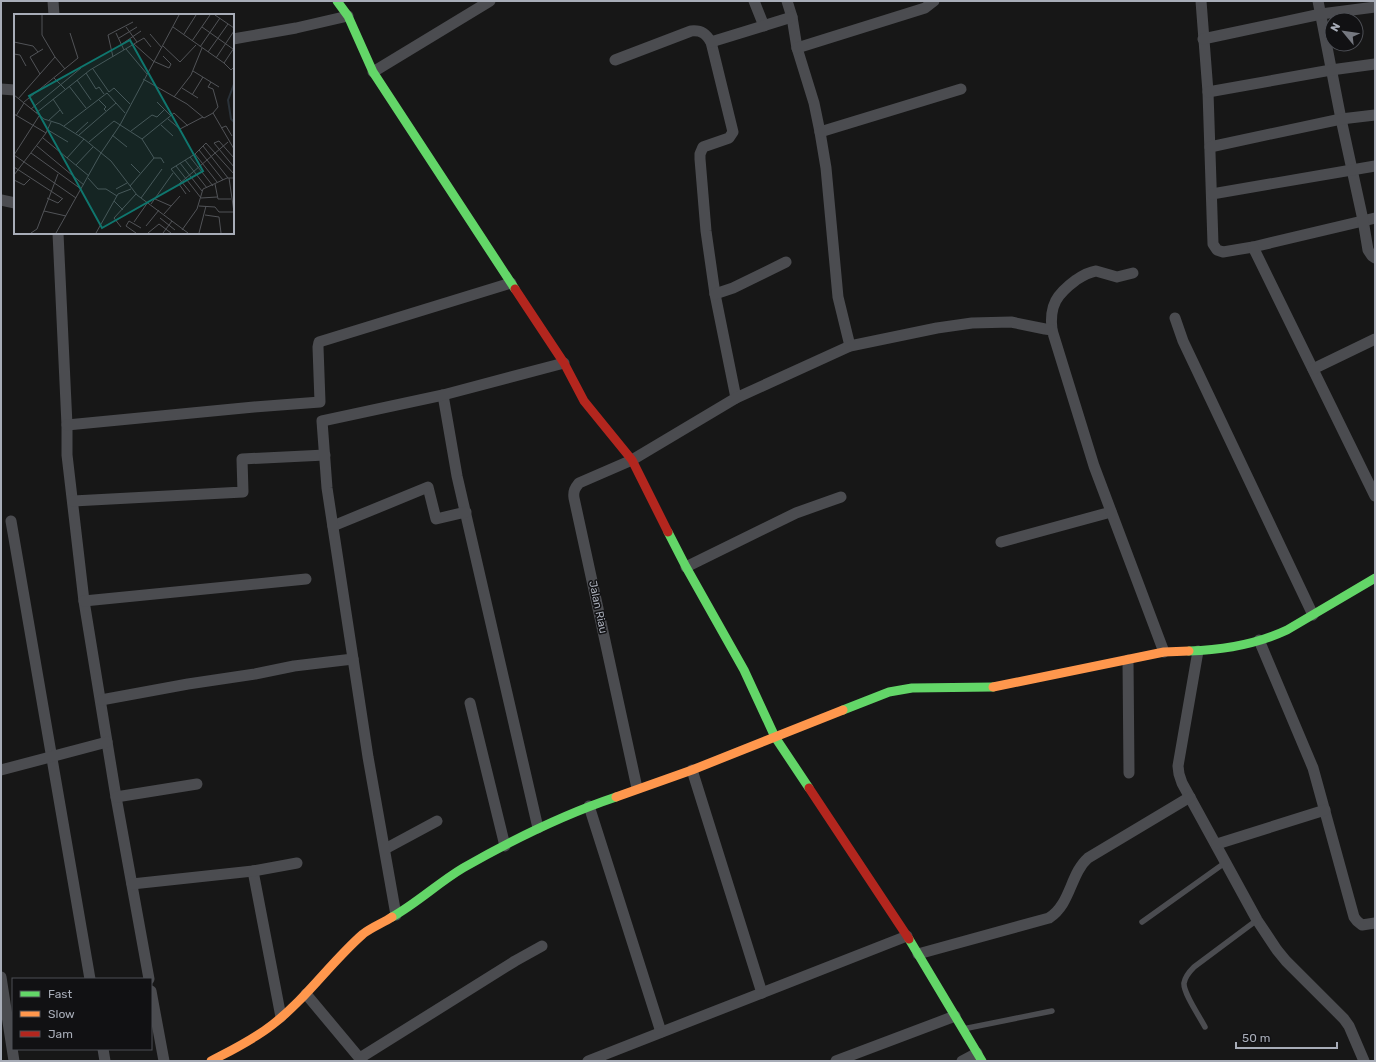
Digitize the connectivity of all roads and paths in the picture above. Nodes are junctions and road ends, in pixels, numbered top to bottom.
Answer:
1 (54, 1) edge
2 (337, 1) edge
3 (490, 1) edge
4 (754, 1) edge
5 (787, 1) edge
6 (934, 1) edge
7 (1201, 1) edge
8 (1318, 1) edge
9 (1375, 7) edge
10 (54, 14) edge
11 (1321, 14) junction
12 (348, 16) junction
13 (792, 17) junction
14 (764, 26) junction
15 (234, 39) edge
16 (1203, 39) junction
17 (711, 42) junction
18 (797, 48) junction
19 (615, 60) dead end
20 (1375, 64) edge
21 (1331, 70) junction
22 (373, 72) junction
23 (1, 89) edge
24 (962, 89) dead end
25 (14, 90) edge
26 (1208, 92) junction
27 (1375, 115) edge
28 (1341, 119) junction
29 (820, 132) junction
30 (1210, 147) junction
31 (1375, 166) edge
32 (1351, 170) junction
33 (1212, 194) junction
34 (1, 200) edge
35 (14, 203) edge
36 (1375, 218) edge
37 (1363, 220) junction
38 (58, 234) edge
39 (1252, 247) junction
40 (1375, 258) edge
41 (786, 262) dead end
42 (1132, 273) dead end
43 (511, 283) junction
44 (715, 294) junction
45 (1175, 318) dead end
46 (1052, 330) junction
47 (1375, 339) edge
48 (850, 346) junction
49 (564, 363) junction
50 (1313, 369) junction
51 (442, 395) junction
52 (736, 398) junction
53 (320, 402) junction
54 (322, 421) junction
55 (67, 425) junction
56 (325, 455) junction
57 (632, 460) junction
58 (1375, 496) edge
59 (841, 497) dead end
60 (73, 501) junction
61 (466, 512) junction
62 (1111, 512) junction
63 (11, 521) dead end
64 (333, 526) junction
65 (1001, 542) dead end
66 (686, 567) junction
67 (306, 579) dead end
68 (1375, 579) edge
69 (84, 601) junction
70 (1313, 614) junction
71 (1259, 640) junction
72 (1198, 651) junction
73 (1164, 652) junction
74 (353, 659) junction
75 (1128, 660) junction
76 (101, 700) junction
77 (470, 703) dead end
78 (775, 737) junction
79 (107, 742) junction
80 (52, 757) junction
81 (1, 770) edge
82 (692, 770) junction
83 (1129, 773) dead end
84 (197, 784) dead end
85 (637, 788) junction
86 (116, 797) junction
87 (1190, 797) junction
88 (589, 806) junction
89 (1325, 810) junction
90 (437, 821) dead end
91 (538, 828) junction
92 (1216, 844) junction
93 (505, 846) junction
94 (385, 849) junction
95 (1226, 862) junction
96 (297, 863) dead end
97 (253, 871) junction
98 (132, 884) junction
99 (396, 915) junction
100 (1257, 920) junction
101 (1142, 922) dead end
102 (1375, 923) edge
103 (907, 936) junction
104 (542, 946) dead end
105 (918, 954) junction
106 (1, 978) edge
107 (90, 978) edge
108 (149, 978) edge
109 (762, 993) junction
110 (306, 994) junction
111 (152, 996) edge
112 (9, 1000) edge
113 (1052, 1011) dead end
114 (955, 1016) junction
115 (281, 1017) junction
116 (1205, 1027) dead end
117 (963, 1029) junction
118 (661, 1032) junction
119 (12, 1037) edge
120 (13, 1050) edge
121 (103, 1050) edge
122 (980, 1057) edge
123 (361, 1060) edge
124 (14, 1061) edge
125 (105, 1061) edge
126 (164, 1061) edge
127 (211, 1061) edge
128 (588, 1061) edge
129 (836, 1061) edge
130 (962, 1061) edge
131 (1364, 1061) edge

1 - 10 street
2 - 12 street
3 - 22 street
4 - 14 street
5 - 13 street
6 - 18 street
7 - 16 street
8 - 11 street
9 - 11 street
11 - 16 street
11 - 21 street
12 - 15 street
12 - 22 street
13 - 14 street
13 - 18 street
14 - 17 street
16 - 26 street
17 - 19 street
17 - 44 street
18 - 29 street
20 - 21 street
21 - 26 street
21 - 28 street
22 - 43 street
23 - 25 street
24 - 29 street
26 - 30 street
27 - 28 street
28 - 30 street
28 - 32 street
29 - 48 street
30 - 33 street
31 - 32 street
32 - 33 street
32 - 37 street
33 - 39 street
34 - 35 street
36 - 37 street
37 - 39 street
37 - 40 street
38 - 55 street
39 - 50 street
41 - 44 street
42 - 46 street
43 - 49 street
43 - 53 street
44 - 52 street
45 - 70 street
46 - 48 street, Jalan Riau
46 - 62 street
47 - 50 street
48 - 52 street, Jalan Riau
49 - 51 street
49 - 57 street
50 - 58 street
51 - 54 street
51 - 61 street
52 - 57 street, Jalan Riau
53 - 54 street
53 - 55 street
54 - 56 street
55 - 60 street
56 - 60 street
56 - 64 street
57 - 66 street
57 - 85 street, Jalan Riau
59 - 66 street
60 - 69 street
61 - 64 street
61 - 91 street
62 - 65 street
62 - 73 street
63 - 80 street
64 - 74 street
66 - 78 street
67 - 69 street
68 - 70 street
69 - 76 street
70 - 71 street
71 - 72 street
71 - 89 street
72 - 73 street
72 - 87 street
73 - 75 street
74 - 76 street
74 - 94 street
75 - 78 street
75 - 83 street
76 - 79 street
77 - 93 street
78 - 82 street
78 - 103 street
79 - 80 street
79 - 86 street
80 - 81 street
80 - 107 street
82 - 85 street
82 - 109 street
84 - 86 street
85 - 88 street
86 - 98 street
87 - 92 street
87 - 105 street
88 - 91 street
88 - 118 street
89 - 92 street
89 - 102 street
90 - 94 street
91 - 93 street
92 - 95 street
93 - 99 street
94 - 99 street
95 - 100 street
95 - 101 lane
96 - 97 street
97 - 98 street
97 - 115 street
98 - 108 street
99 - 110 street
100 - 116 lane
100 - 131 street
103 - 105 street
103 - 109 street
104 - 123 street
105 - 114 street
106 - 112 street
109 - 118 street
110 - 115 street
110 - 123 street
111 - 126 street
112 - 119 street
113 - 117 lane
114 - 117 street
114 - 129 street
115 - 127 street
117 - 122 street
118 - 128 street
120 - 124 street
121 - 125 street
122 - 130 street

